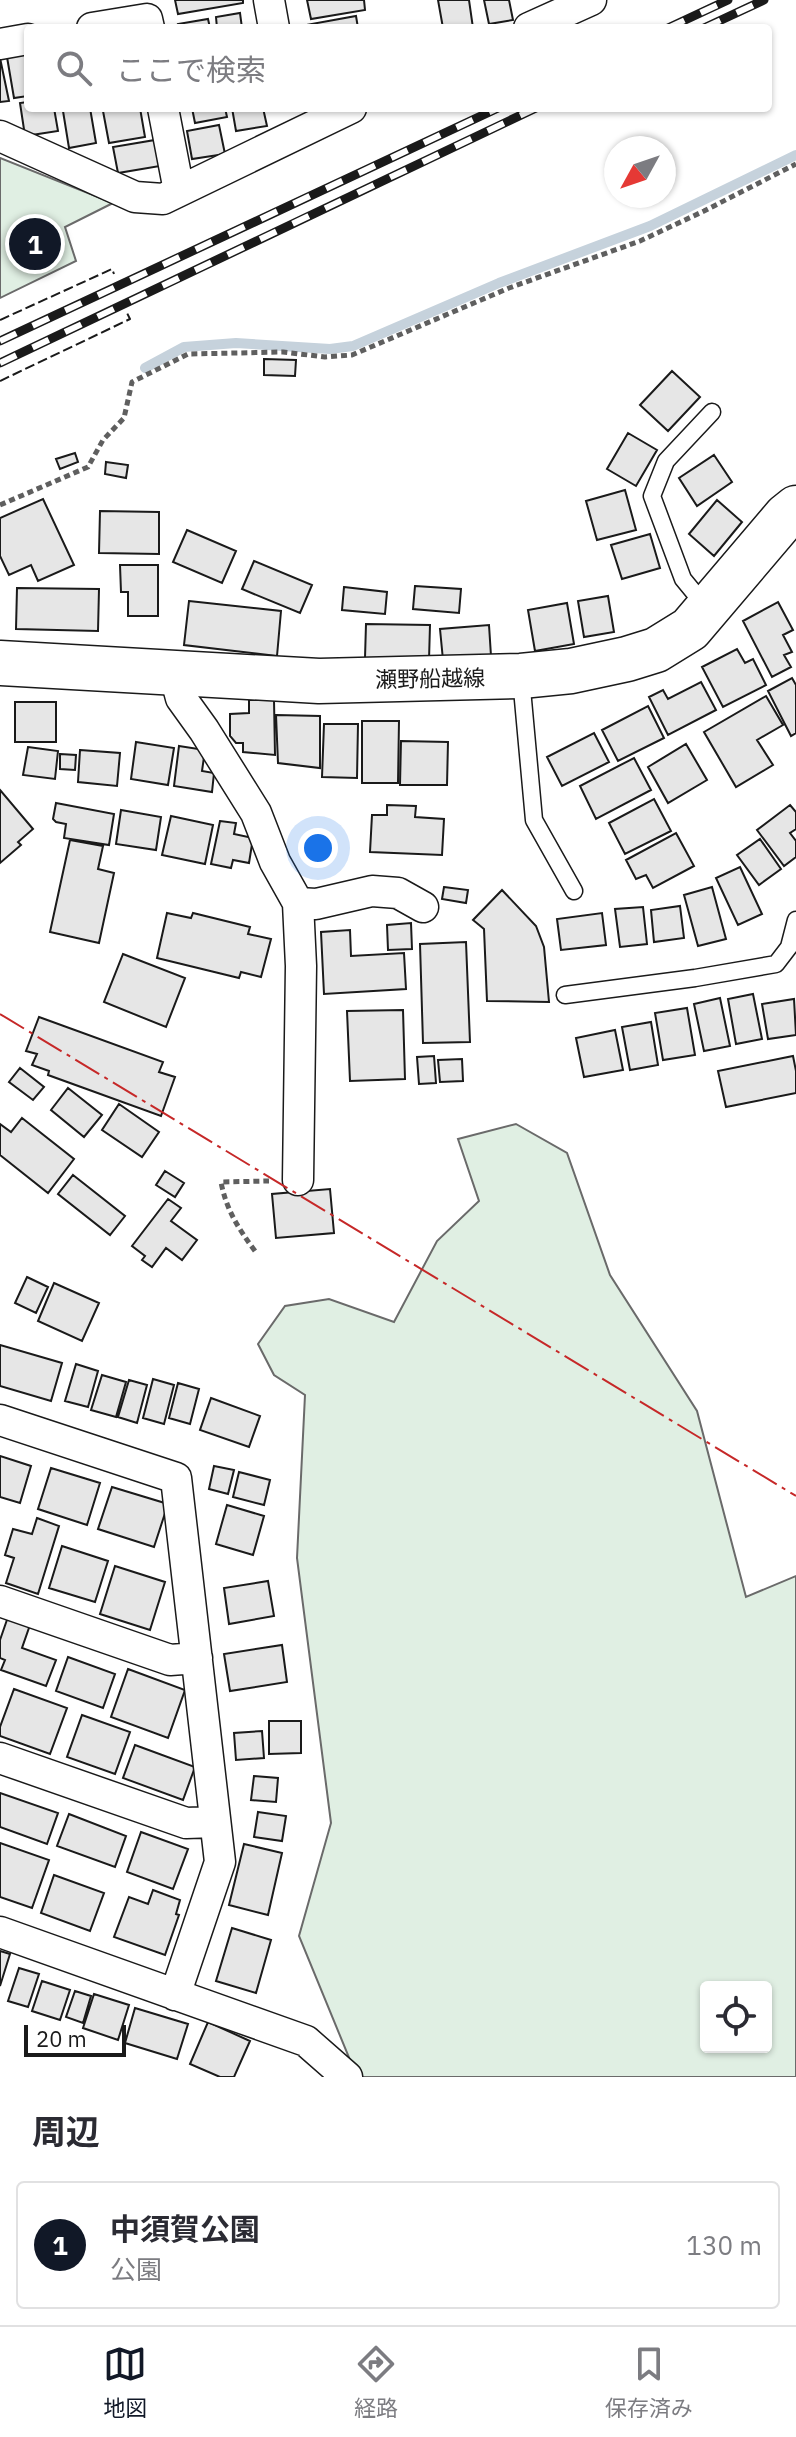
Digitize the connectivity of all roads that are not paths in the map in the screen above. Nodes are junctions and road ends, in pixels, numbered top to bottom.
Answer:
1 (269, 0) edge
2 (591, 0) edge
3 (116, 24) edge
4 (148, 24) edge
5 (273, 24) edge
6 (538, 24) edge
7 (24, 40) edge
8 (0, 44) edge
9 (164, 112) edge
10 (333, 112) edge
11 (291, 121) edge
12 (0, 136) edge
13 (179, 191) junction
14 (712, 412) dead end
15 (796, 508) edge
16 (707, 608) junction
17 (0, 663) edge
18 (174, 672) junction
19 (521, 676) junction
20 (574, 891) dead end
21 (298, 903) junction
22 (423, 907) dead end
23 (796, 920) edge
24 (565, 995) dead end
25 (298, 1180) road end
26 (0, 1420) edge
27 (0, 1601) edge
28 (197, 1658) junction
29 (0, 1758) edge
30 (215, 1822) junction
31 (0, 1932) edge
32 (175, 1995) junction
33 (347, 2077) edge

1 - 5 street
2 - 6 street
3 - 4 street
7 - 8 street
9 - 13 street
10 - 11 street
11 - 13 street
12 - 13 street
14 - 16 lane
15 - 16 main road, 瀬野船越線
16 - 19 main road, 瀬野船越線
17 - 18 main road, 瀬野船越線
18 - 19 main road, 瀬野船越線
18 - 21 street
19 - 20 lane
21 - 22 street
21 - 25 street
23 - 24 lane
26 - 28 street
27 - 28 street
28 - 30 street
29 - 30 street
30 - 32 street
31 - 32 street
32 - 33 street

